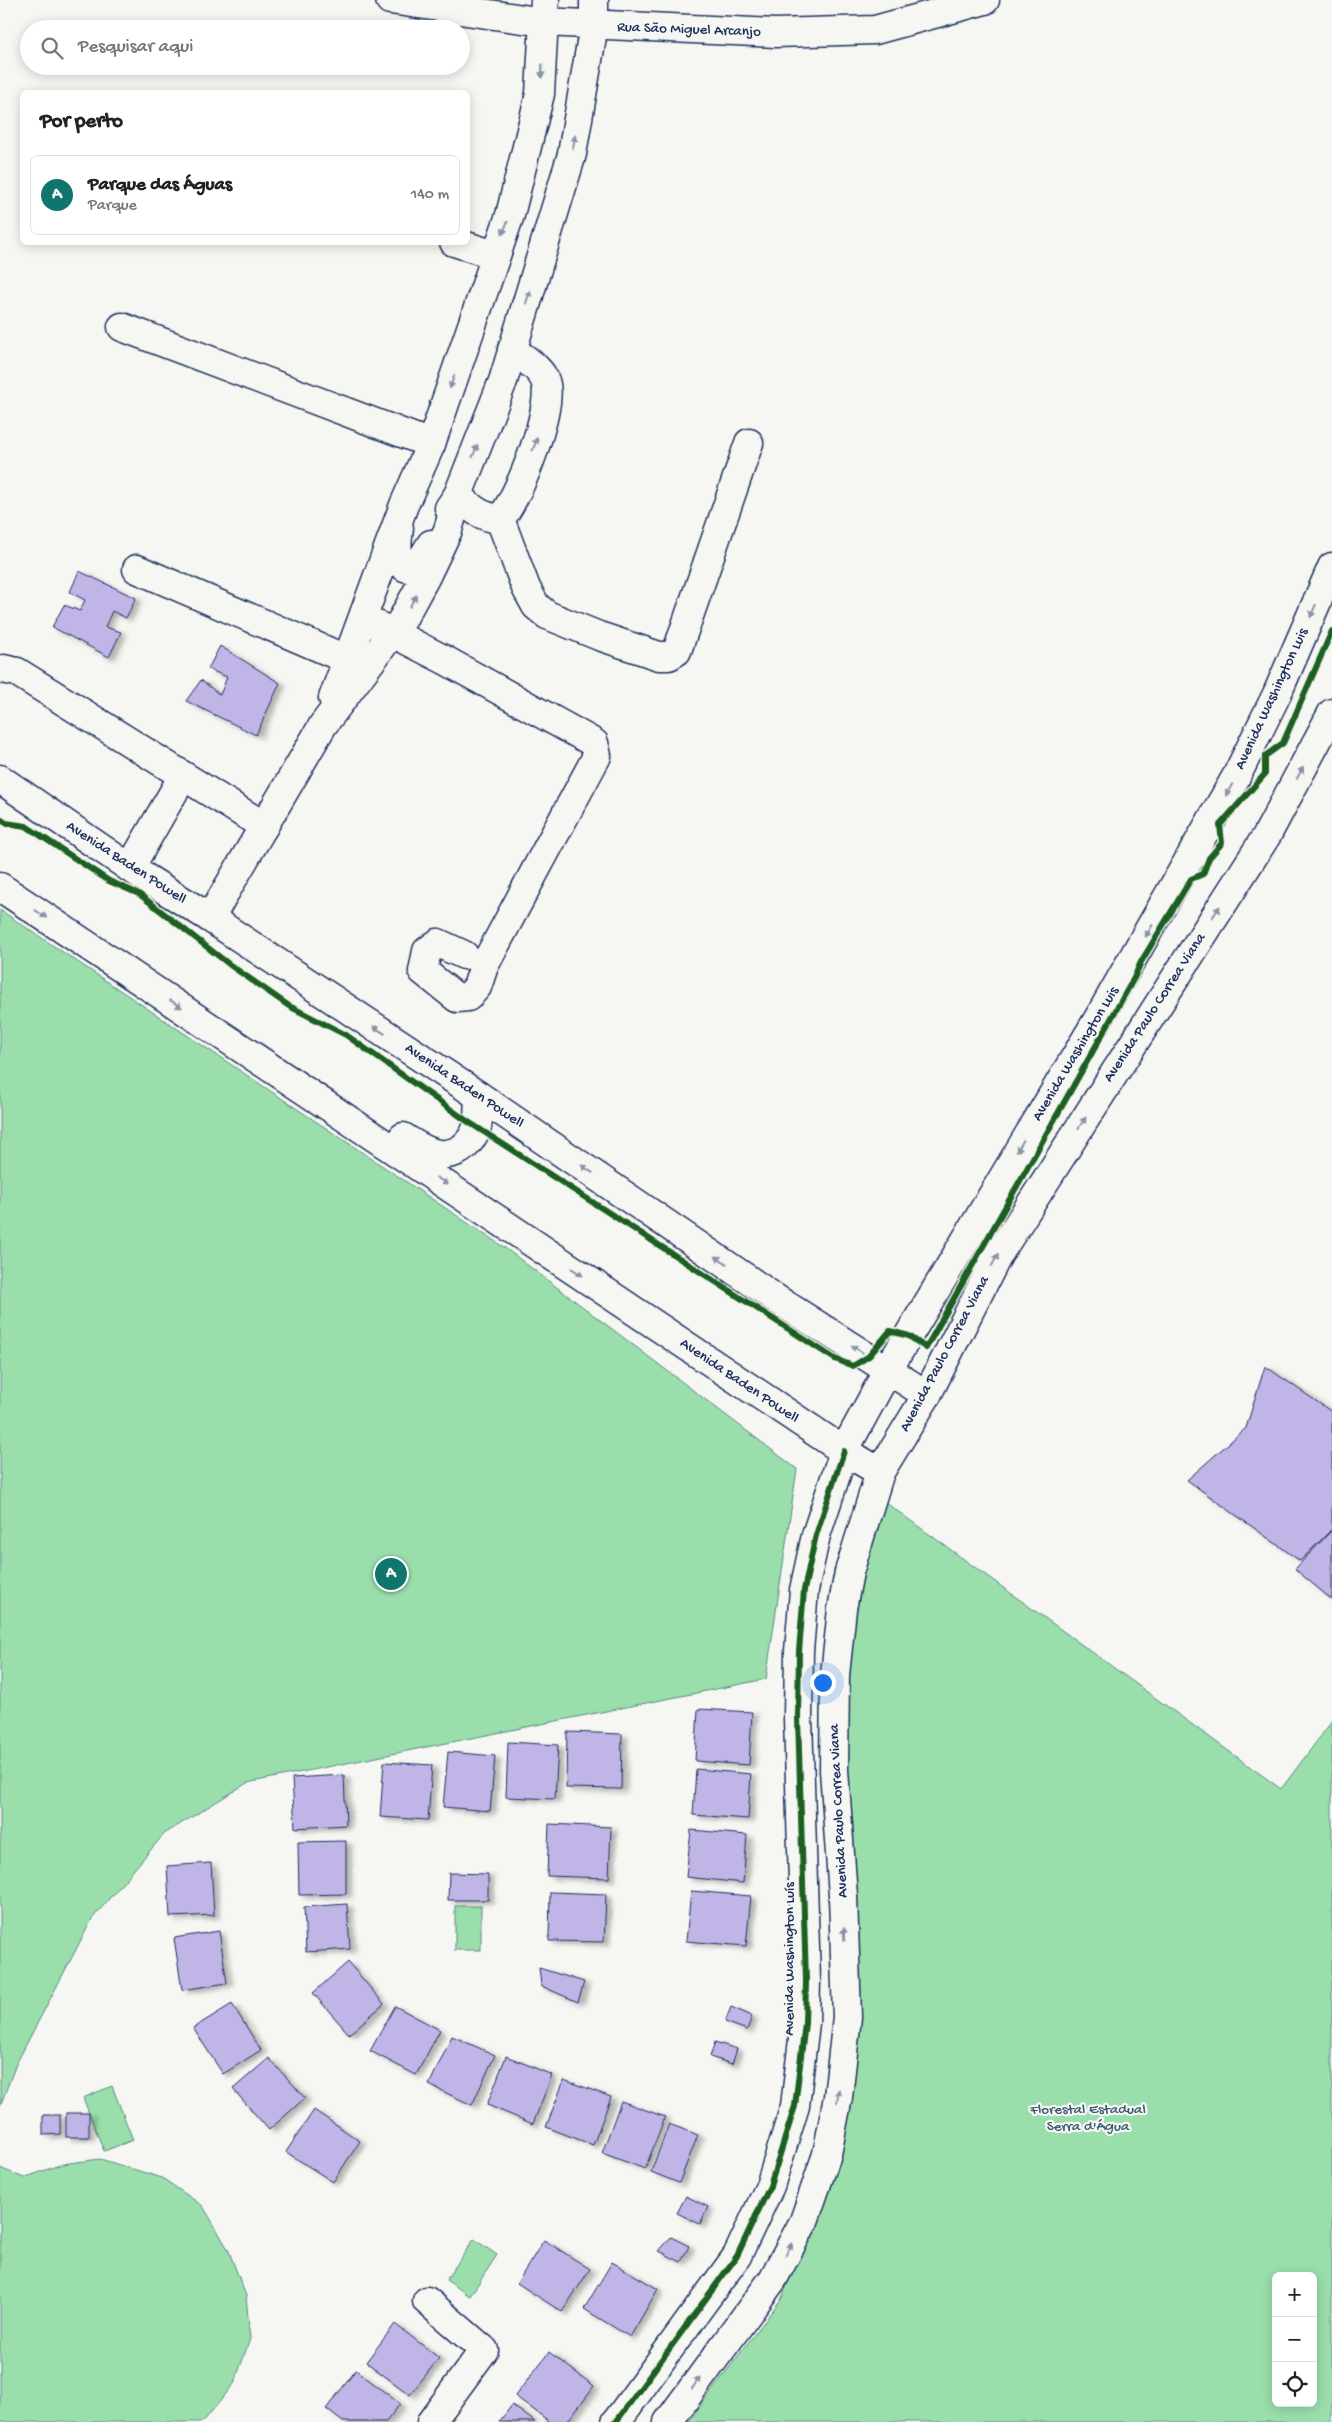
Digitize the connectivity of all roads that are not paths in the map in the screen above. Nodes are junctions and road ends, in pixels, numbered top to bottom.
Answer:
1 (390, 0) edge
2 (985, 0) edge
3 (545, 11) edge
4 (594, 13) edge
5 (463, 245) edge
6 (495, 255) junction
7 (122, 327) dead end
8 (512, 350) junction
9 (748, 443) dead end
10 (430, 444) junction
11 (458, 495) junction
12 (404, 505) junction
13 (500, 519) junction
14 (1332, 566) edge
15 (137, 569) dead end
16 (362, 618) junction
17 (392, 633) junction
18 (356, 664) junction
19 (3, 670) dead end
20 (1332, 713) edge
21 (183, 776) junction
22 (0, 779) edge
23 (264, 826) junction
24 (130, 868) junction
25 (0, 887) edge
26 (210, 918) junction
27 (464, 956) dead end
28 (281, 1073) junction
29 (479, 1096) junction
30 (889, 1368) junction
31 (927, 1395) junction
32 (844, 1451) junction
33 (880, 1472) junction
34 (427, 2301) dead end
35 (431, 2422) edge
36 (616, 2422) edge
37 (668, 2422) edge

1 - 3 street, Rua São Miguel Arcanjo
2 - 4 street, Rua São Miguel Arcanjo
3 - 4 street, Rua São Miguel Arcanjo
3 -> 6 street
8 -> 4 street
5 - 6 street
6 -> 10 street
7 - 10 street
11 -> 8 street
13 -> 8 street
9 - 13 street
10 - 12 street
11 - 12 street
11 - 13 street
17 -> 11 street
12 - 16 street
14 -> 30 street, Avenida Washington Luis
15 - 18 street
16 - 17 street
16 - 18 street
17 - 18 street
17 - 27 street
18 - 23 street
19 - 21 street
31 -> 20 street, Avenida Paulo Correa Viana
21 - 23 street
21 - 24 street
22 - 24 street, Avenida Baden Powell
23 - 26 street
24 - 26 street, Avenida Baden Powell
25 -> 28 street, Avenida Baden Powell
29 -> 26 street, Avenida Baden Powell
28 - 29 street
28 -> 32 street, Avenida Baden Powell
30 -> 29 street, Avenida Baden Powell
30 - 31 street, Avenida Baden Powell
30 - 32 street, Avenida Washington Luis
31 - 33 street, Avenida Paulo Correa Viana
32 - 33 street, Avenida Baden Powell
32 - 36 street, Avenida Washington Luís
37 -> 33 street, Avenida Paulo Correa Viana
34 - 35 street

